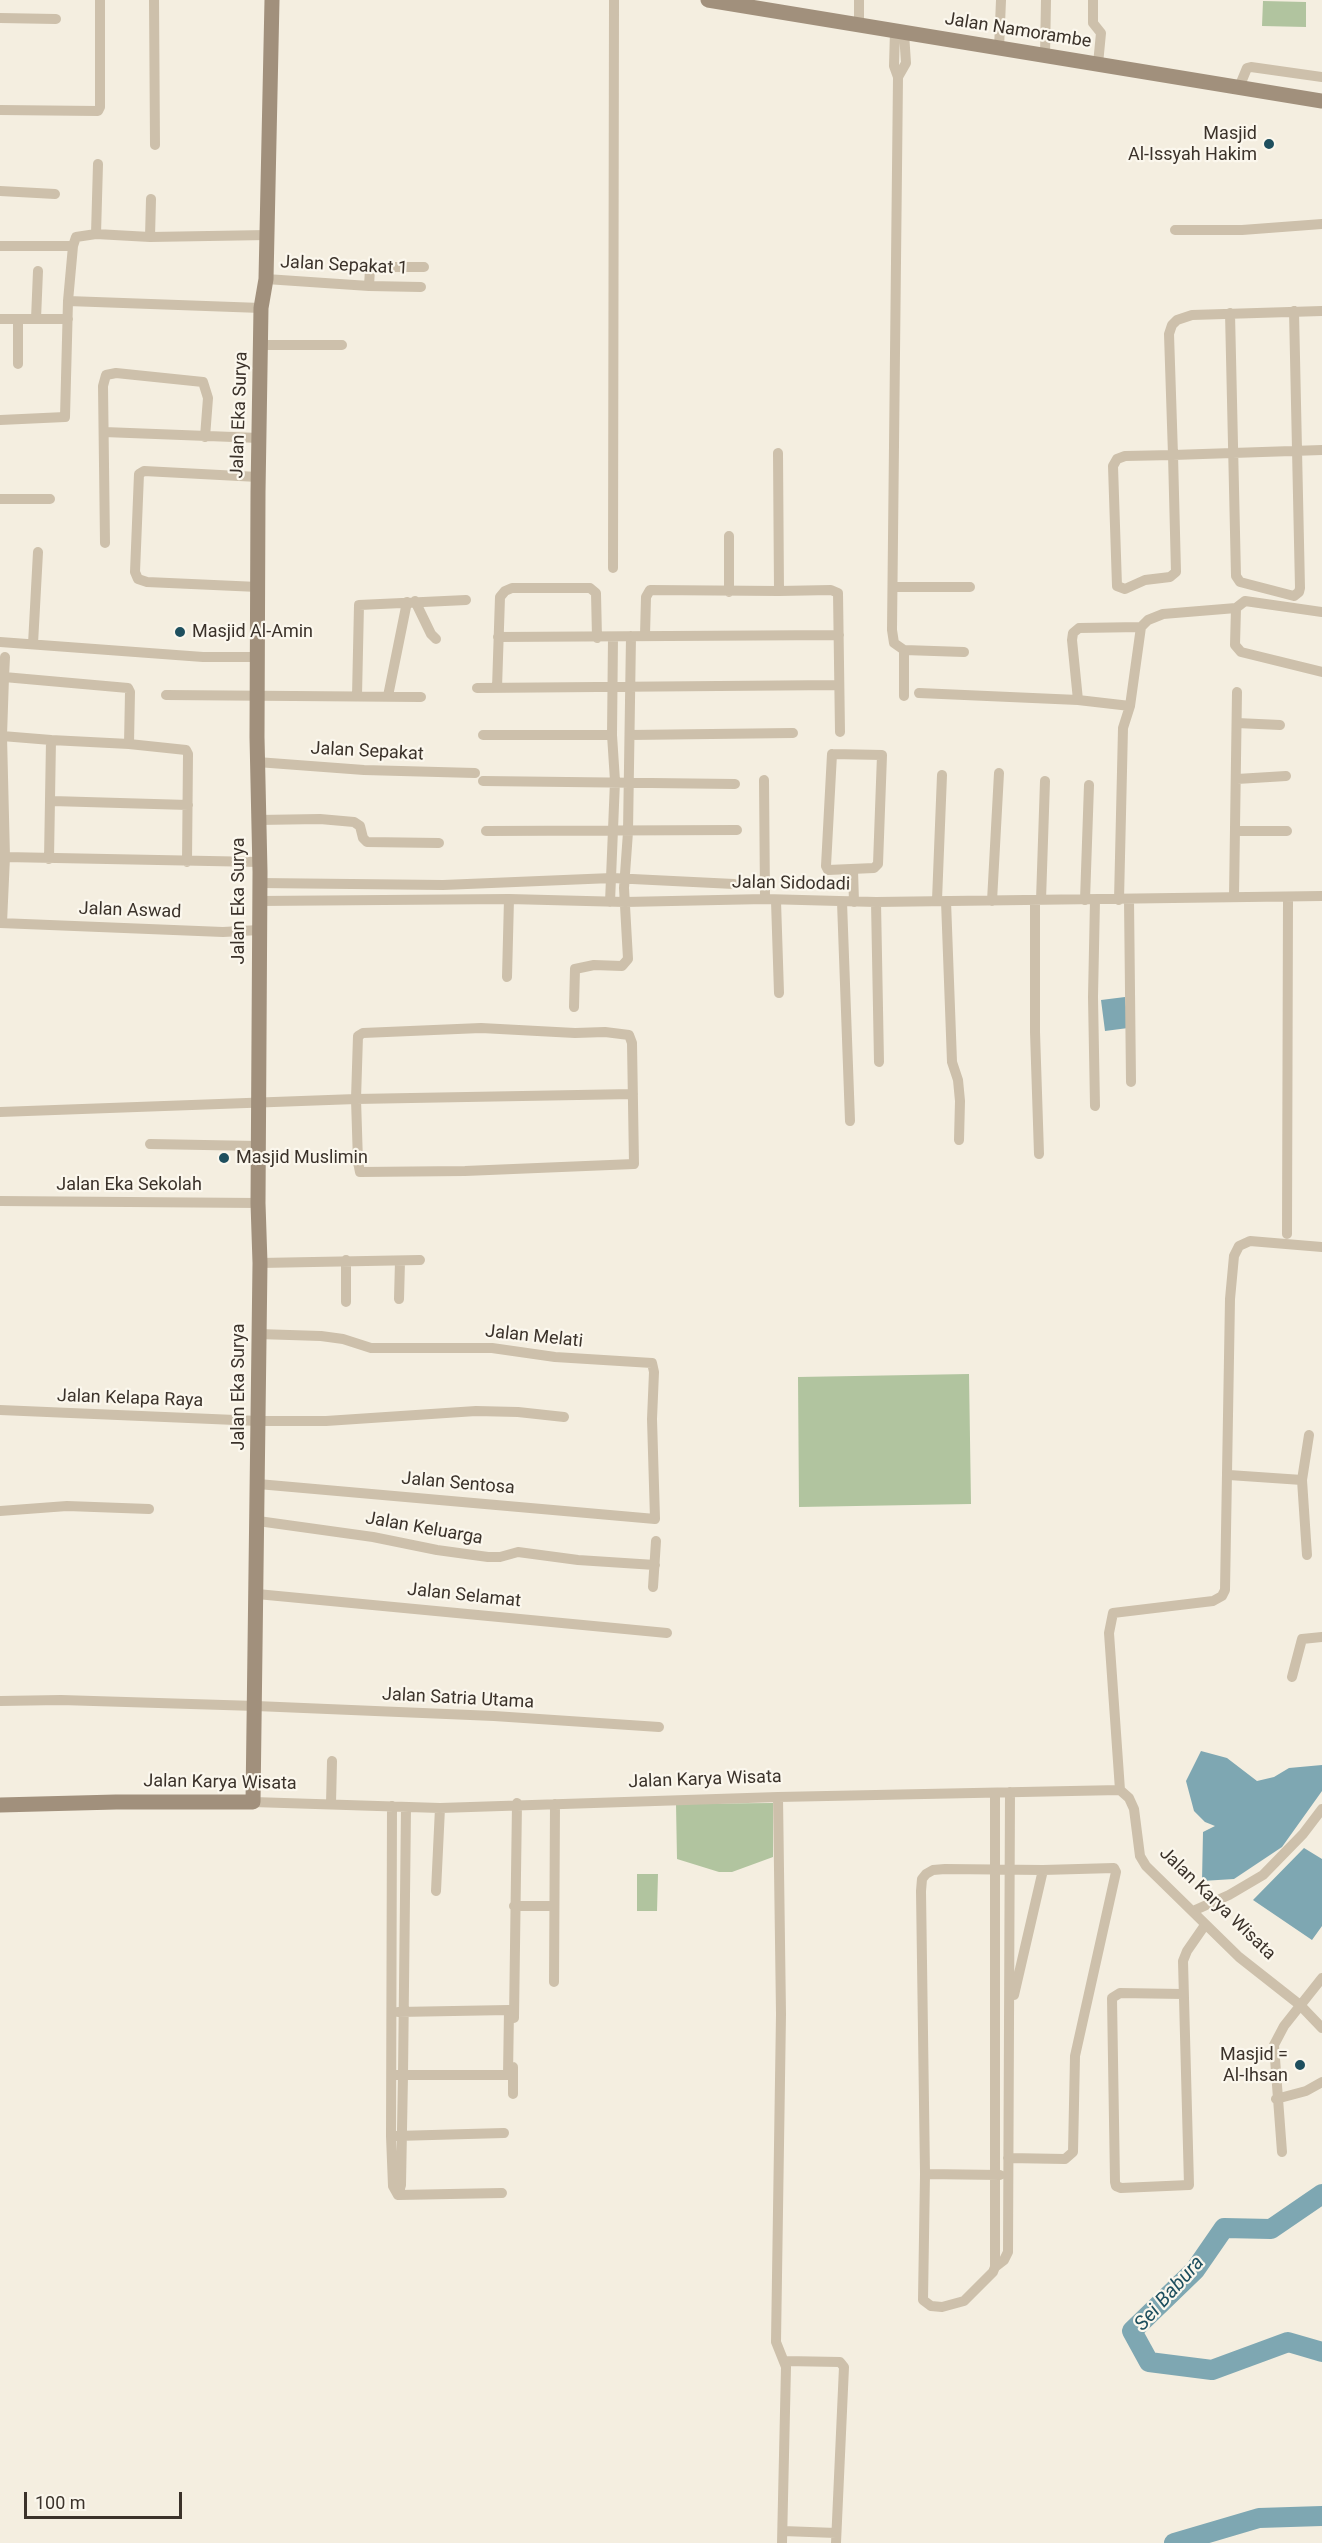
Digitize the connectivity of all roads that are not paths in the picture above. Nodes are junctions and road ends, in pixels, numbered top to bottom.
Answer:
1 (100, 0) edge
2 (154, 0) edge
3 (272, 0) edge
4 (614, 0) edge
5 (708, 0) edge
6 (859, 0) edge
7 (1001, 0) edge
8 (1046, 0) edge
9 (1094, 0) edge
10 (0, 18) edge
11 (56, 19) dead end
12 (859, 25) junction
13 (899, 32) junction
14 (999, 49) junction
15 (1045, 56) junction
16 (1098, 64) junction
17 (1322, 77) edge
18 (1240, 86) junction
19 (1322, 101) edge
20 (0, 110) edge
21 (155, 145) dead end
22 (98, 164) dead end
23 (0, 191) edge
24 (55, 194) dead end
25 (151, 199) dead end
26 (1322, 224) edge
27 (1175, 230) dead end
28 (96, 234) junction
29 (267, 235) junction
30 (150, 237) junction
31 (0, 246) edge
32 (72, 246) junction
33 (424, 267) dead end
34 (38, 271) dead end
35 (266, 279) junction
36 (369, 286) junction
37 (421, 287) dead end
38 (68, 301) junction
39 (261, 308) junction
40 (1293, 311) junction
41 (1322, 311) edge
42 (1230, 313) junction
43 (0, 319) edge
44 (18, 319) junction
45 (36, 319) junction
46 (68, 319) junction
47 (262, 345) junction
48 (342, 345) dead end
49 (18, 364) dead end
50 (0, 420) edge
51 (104, 432) junction
52 (205, 437) junction
53 (259, 438) junction
54 (1296, 450) junction
55 (1322, 450) edge
56 (778, 453) dead end
57 (1234, 453) junction
58 (1173, 455) junction
59 (258, 477) junction
60 (0, 499) edge
61 (50, 500) dead end
62 (729, 536) dead end
63 (105, 543) dead end
64 (38, 552) dead end
65 (612, 568) dead end
66 (258, 587) junction
67 (894, 587) junction
68 (970, 587) dead end
69 (779, 591) junction
70 (729, 592) junction
71 (466, 600) dead end
72 (411, 601) junction
73 (1236, 608) junction
74 (1322, 612) edge
75 (1141, 627) junction
76 (645, 635) junction
77 (839, 635) junction
78 (631, 636) junction
79 (498, 637) junction
80 (613, 637) junction
81 (597, 638) junction
82 (436, 639) dead end
83 (0, 642) edge
84 (33, 644) junction
85 (904, 650) junction
86 (964, 652) dead end
87 (5, 657) dead end
88 (257, 657) junction
89 (1322, 672) edge
90 (4, 677) junction
91 (839, 685) junction
92 (613, 687) junction
93 (631, 687) junction
94 (477, 688) dead end
95 (497, 688) junction
96 (1237, 692) dead end
97 (920, 693) dead end
98 (166, 695) dead end
99 (257, 695) junction
100 (357, 696) junction
101 (388, 696) junction
102 (904, 696) dead end
103 (421, 697) dead end
104 (1078, 700) junction
105 (1130, 706) junction
106 (1238, 723) junction
107 (1280, 725) dead end
108 (840, 732) dead end
109 (793, 733) dead end
110 (483, 735) dead end
111 (612, 735) junction
112 (630, 735) junction
113 (2, 736) junction
114 (51, 740) junction
115 (129, 744) junction
116 (257, 762) junction
117 (999, 772) dead end
118 (942, 775) dead end
119 (1286, 776) dead end
120 (1237, 779) junction
121 (764, 780) dead end
122 (615, 781) junction
123 (628, 781) junction
124 (1045, 781) dead end
125 (735, 784) dead end
126 (1089, 785) dead end
127 (52, 801) junction
128 (188, 804) junction
129 (258, 820) junction
130 (737, 830) dead end
131 (486, 831) dead end
132 (613, 831) junction
133 (1236, 831) junction
134 (1287, 831) dead end
135 (628, 832) junction
136 (439, 843) dead end
137 (5, 857) junction
138 (49, 859) junction
139 (187, 862) junction
140 (260, 862) junction
141 (853, 870) junction
142 (612, 878) junction
143 (625, 880) junction
144 (260, 883) junction
145 (734, 884) dead end
146 (1234, 896) junction
147 (1322, 896) edge
148 (1288, 897) junction
149 (509, 899) junction
150 (771, 900) junction
151 (942, 900) junction
152 (1038, 900) junction
153 (1090, 900) junction
154 (1124, 900) junction
155 (259, 901) junction
156 (992, 901) junction
157 (610, 902) junction
158 (625, 902) junction
159 (842, 902) junction
160 (854, 902) junction
161 (876, 902) junction
162 (1, 923) edge
163 (259, 930) junction
164 (507, 977) dead end
165 (779, 993) dead end
166 (574, 1007) dead end
167 (879, 1062) dead end
168 (1131, 1082) dead end
169 (633, 1094) junction
170 (356, 1099) junction
171 (258, 1103) junction
172 (1095, 1106) dead end
173 (0, 1112) edge
174 (850, 1121) dead end
175 (958, 1140) dead end
176 (150, 1144) dead end
177 (258, 1146) junction
178 (1039, 1154) dead end
179 (0, 1201) edge
180 (258, 1203) junction
181 (1287, 1234) dead end
182 (1322, 1246) edge
183 (346, 1260) junction
184 (420, 1260) dead end
185 (400, 1261) junction
186 (260, 1263) junction
187 (399, 1299) dead end
188 (346, 1302) dead end
189 (258, 1334) junction
190 (0, 1410) edge
191 (564, 1417) dead end
192 (259, 1420) junction
193 (1309, 1435) dead end
194 (1229, 1475) junction
195 (1302, 1480) junction
196 (258, 1484) junction
197 (149, 1509) dead end
198 (0, 1511) edge
199 (655, 1519) joint
200 (258, 1521) junction
201 (656, 1541) dead end
202 (1307, 1555) dead end
203 (655, 1565) junction
204 (653, 1587) dead end
205 (257, 1594) junction
206 (667, 1633) dead end
207 (1322, 1637) edge
208 (1292, 1677) dead end
209 (0, 1701) edge
210 (255, 1706) junction
211 (659, 1727) dead end
212 (332, 1761) dead end
213 (1120, 1790) junction
214 (1010, 1792) junction
215 (995, 1793) junction
216 (778, 1797) junction
217 (252, 1802) junction
218 (516, 1803) junction
219 (331, 1804) junction
220 (555, 1804) junction
221 (0, 1805) edge
222 (392, 1806) junction
223 (406, 1807) junction
224 (440, 1808) junction
225 (1322, 1809) edge
226 (997, 1870) junction
227 (1010, 1870) junction
228 (1043, 1870) junction
229 (436, 1891) dead end
230 (514, 1906) junction
231 (554, 1906) junction
232 (1193, 1911) junction
233 (1205, 1925) junction
234 (1322, 1978) edge
235 (554, 1982) dead end
236 (1183, 1994) junction
237 (1300, 2005) junction
238 (392, 2012) junction
239 (404, 2012) junction
240 (1009, 2015) junction
241 (1322, 2028) edge
242 (398, 2075) junction
243 (1322, 2082) edge
244 (513, 2094) dead end
245 (1276, 2099) junction
246 (504, 2133) dead end
247 (396, 2136) junction
248 (1281, 2152) dead end
249 (1008, 2158) junction
250 (925, 2174) junction
251 (996, 2175) junction
252 (1007, 2175) junction
253 (502, 2193) dead end
254 (995, 2267) junction
255 (785, 2361) junction
256 (783, 2531) junction
257 (836, 2538) edge
258 (782, 2543) edge

1 - 20 street
2 - 21 street
3 - 29 street, Jalan Eka Surya
4 - 65 street
5 - 12 street, Jalan Namorambe
6 - 12 street
7 - 14 street
8 - 15 street
9 - 16 street
10 - 11 street
12 - 13 street, Jalan Namorambe
13 - 14 street, Jalan Namorambe
13 - 67 street
14 - 15 street, Jalan Namorambe
15 - 16 street, Jalan Namorambe
16 - 18 street, Jalan Namorambe
17 - 18 street
18 - 19 street, Jalan Namorambe
22 - 28 street
23 - 24 street
25 - 30 street
26 - 27 street
28 - 30 street
28 - 32 street
29 - 30 street
29 - 35 street, Jalan Eka Surya
31 - 32 street
32 - 38 street
33 - 36 street
34 - 45 street
35 - 36 street, Jalan Sepakat 1
35 - 39 street, Jalan Eka Surya
36 - 37 street, Jalan Sepakat 1
38 - 39 street
38 - 46 street
39 - 47 street, Jalan Eka Surya
40 - 41 street
40 - 42 street
40 - 54 street
42 - 57 street
42 - 58 street
43 - 44 street
44 - 45 street
44 - 49 street
45 - 46 street
46 - 50 street
47 - 48 street
47 - 53 street, Jalan Eka Surya
51 - 52 street
51 - 52 street
51 - 63 street
52 - 53 street
53 - 59 street, Jalan Eka Surya
54 - 55 street
54 - 57 street
54 - 57 street
56 - 69 street
57 - 58 street
58 - 58 street
59 - 66 street, Jalan Eka Surya
59 - 66 street
60 - 61 street
62 - 70 street
64 - 84 street
66 - 88 street, Jalan Eka Surya
67 - 68 street
67 - 85 street
69 - 70 street
69 - 77 street
70 - 76 street
71 - 72 street
72 - 82 street
72 - 100 street
72 - 101 street
73 - 74 street
73 - 75 street
73 - 89 street
75 - 104 street
75 - 105 street
76 - 77 street
76 - 78 street
77 - 91 street
78 - 80 street
78 - 93 street
79 - 81 street
79 - 81 street
79 - 95 street
80 - 81 street
80 - 92 street
83 - 84 street
84 - 88 street
85 - 86 street
85 - 102 street
87 - 90 street
88 - 99 street, Jalan Eka Surya
90 - 113 street
90 - 115 street
91 - 93 street
91 - 108 street
92 - 93 street
92 - 95 street
92 - 111 street
93 - 112 street
94 - 95 street
96 - 106 street
97 - 104 street
98 - 99 street
99 - 100 street
99 - 116 street, Jalan Eka Surya
100 - 101 street
101 - 103 street
104 - 105 street
105 - 154 street
106 - 107 street
106 - 120 street
109 - 112 street
110 - 111 street
111 - 122 street
112 - 123 street
113 - 114 street
113 - 137 street
114 - 115 street
114 - 127 street
115 - 128 street
116 - 122 street, Jalan Sepakat
116 - 129 street, Jalan Eka Surya
117 - 156 street
118 - 151 street
119 - 120 street
120 - 133 street
121 - 150 street
122 - 123 street, Jalan Sepakat
122 - 132 street
123 - 125 street, Jalan Sepakat
123 - 135 street
124 - 152 street
126 - 153 street
127 - 128 street
127 - 138 street
128 - 139 street
129 - 136 street
129 - 140 street, Jalan Eka Surya
130 - 135 street
131 - 132 street
132 - 135 street
132 - 142 street
133 - 134 street
133 - 146 street
135 - 143 street
137 - 138 street
137 - 162 street
138 - 139 street
139 - 140 street
140 - 144 street, Jalan Eka Surya
141 - 141 street
141 - 160 street
142 - 143 street
142 - 144 street
142 - 157 street
143 - 145 street
143 - 158 street
144 - 155 street, Jalan Eka Surya
146 - 148 street, Jalan Sidodadi
146 - 154 street, Jalan Sidodadi
147 - 148 street, Jalan Sidodadi
148 - 181 street
149 - 155 street, Jalan Sidodadi
149 - 157 street, Jalan Sidodadi
149 - 164 street
150 - 158 street, Jalan Sidodadi
150 - 159 street, Jalan Sidodadi
150 - 165 street
151 - 156 street, Jalan Sidodadi
151 - 161 street, Jalan Sidodadi
151 - 175 street
152 - 153 street, Jalan Sidodadi
152 - 156 street, Jalan Sidodadi
152 - 178 street
153 - 154 street, Jalan Sidodadi
153 - 172 street
154 - 168 street
155 - 163 street, Jalan Eka Surya
157 - 158 street, Jalan Sidodadi
158 - 166 street
159 - 160 street, Jalan Sidodadi
159 - 174 street
160 - 161 street, Jalan Sidodadi
161 - 167 street
162 - 163 street, Jalan Aswad
163 - 171 street, Jalan Eka Surya
169 - 170 street
169 - 170 street
169 - 170 street
170 - 171 street
171 - 173 street
171 - 177 street, Jalan Eka Surya
176 - 177 street
177 - 180 street, Jalan Eka Surya
179 - 180 street, Jalan Eka Sekolah
180 - 186 street, Jalan Eka Surya
182 - 194 street
183 - 185 street
183 - 186 street
183 - 188 street
184 - 185 street
185 - 187 street
186 - 189 street, Jalan Eka Surya
189 - 192 street, Jalan Eka Surya
189 - 199 street, Jalan Melati
190 - 192 street, Jalan Kelapa Raya
191 - 192 street, Jalan Kelapa Raya
192 - 196 street, Jalan Eka Surya
193 - 195 street
194 - 195 street
194 - 213 street
195 - 202 street
196 - 199 street, Jalan Sentosa
196 - 200 street, Jalan Eka Surya
197 - 198 street
200 - 203 street, Jalan Keluarga
200 - 205 street, Jalan Eka Surya
201 - 203 street
203 - 204 street
205 - 206 street, Jalan Selamat
205 - 210 street, Jalan Eka Surya
207 - 208 street
209 - 210 street, Jalan Satria Utama
210 - 211 street, Jalan Satria Utama
210 - 217 street, Jalan Eka Surya
212 - 219 street
213 - 214 street, Jalan Karya Wisata
213 - 232 street, Jalan Karya Wisata
214 - 215 street, Jalan Karya Wisata
214 - 227 street
215 - 216 street, Jalan Karya Wisata
215 - 226 street
216 - 220 street, Jalan Karya Wisata
216 - 255 street
217 - 219 street, Jalan Karya Wisata
217 - 221 street, Jalan Karya Wisata
218 - 220 street, Jalan Karya Wisata
218 - 224 street, Jalan Karya Wisata
218 - 230 street
219 - 222 street, Jalan Karya Wisata
220 - 231 street
222 - 223 street, Jalan Karya Wisata
222 - 238 street
223 - 224 street, Jalan Karya Wisata
223 - 239 street
224 - 229 street
225 - 232 street
226 - 227 street
226 - 250 street
226 - 251 street
227 - 228 street
227 - 240 street
228 - 240 street
228 - 249 street
230 - 231 street
230 - 244 street
231 - 235 street
232 - 233 street, Jalan Karya Wisata
233 - 236 street
233 - 237 street, Jalan Karya Wisata
234 - 237 street
236 - 236 street
237 - 241 street, Jalan Karya Wisata
237 - 245 street
238 - 239 street
238 - 242 street
239 - 242 street
239 - 242 street
240 - 249 street
242 - 247 street
243 - 245 street
245 - 248 street
246 - 247 street
247 - 253 street
249 - 252 street
250 - 251 street
250 - 254 street
251 - 252 street
251 - 254 street
252 - 254 street
255 - 256 street
255 - 257 street
256 - 257 street
256 - 258 street

